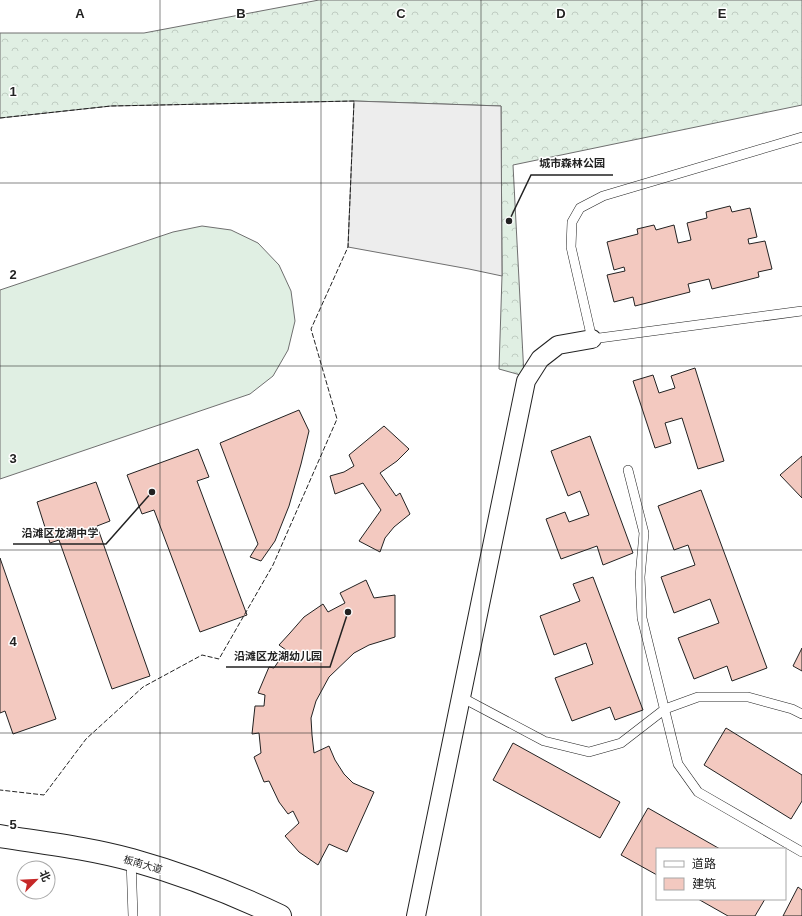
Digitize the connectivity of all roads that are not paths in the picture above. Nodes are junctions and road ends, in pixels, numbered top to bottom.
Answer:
1 (802, 138) edge
2 (802, 311) edge
3 (592, 339) junction
4 (628, 470) dead end
5 (461, 697) junction
6 (665, 709) junction
7 (802, 714) edge
8 (0, 836) edge
9 (802, 852) edge
10 (131, 860) junction
11 (133, 916) edge
12 (280, 916) edge
13 (416, 916) edge

1 - 3 lane
2 - 3 lane
3 - 5 street
4 - 6 lane
5 - 6 lane
5 - 13 street
6 - 7 lane
6 - 9 lane
8 - 10 main road, 板南大道
10 - 11 lane
10 - 12 main road, 板南大道

